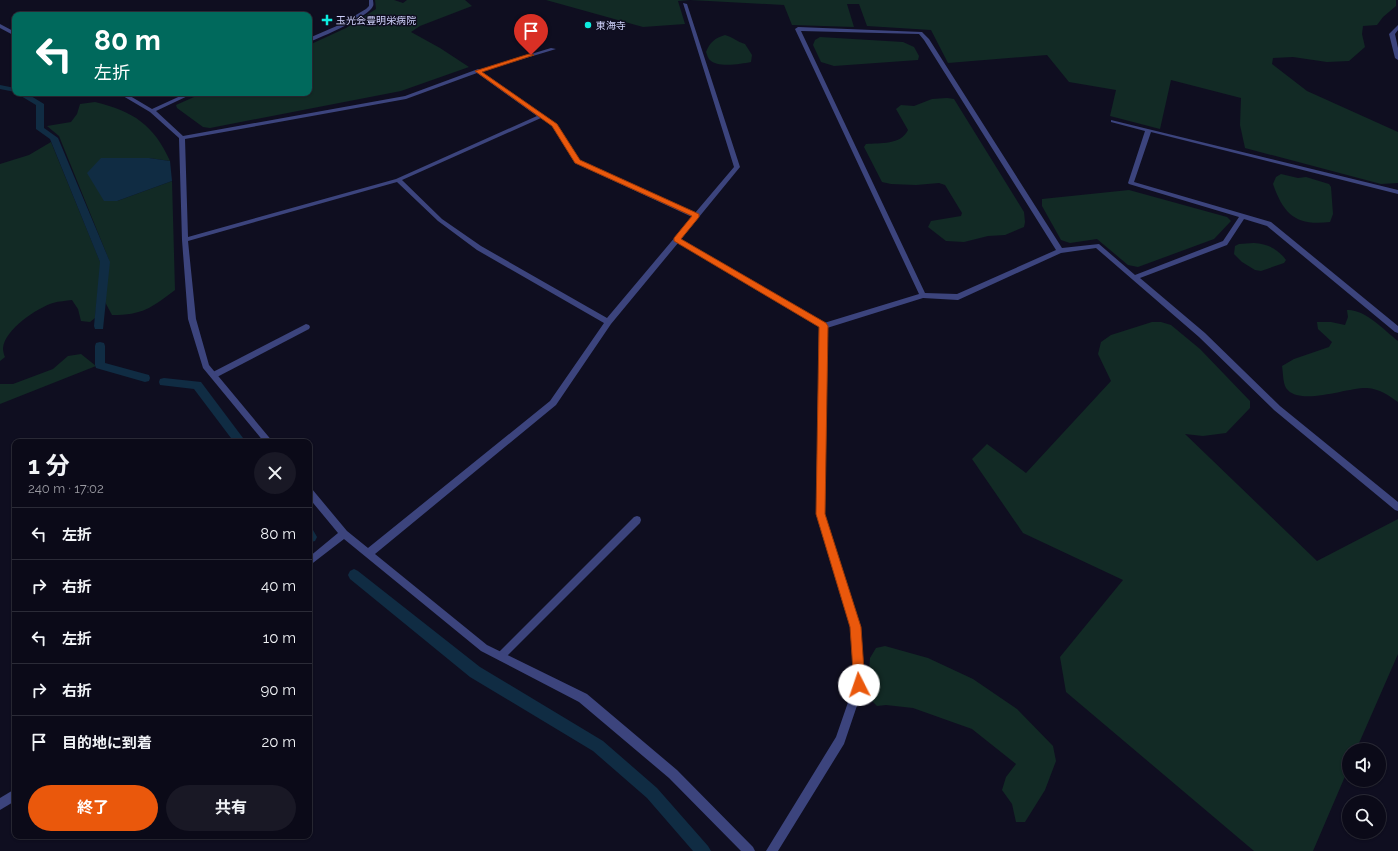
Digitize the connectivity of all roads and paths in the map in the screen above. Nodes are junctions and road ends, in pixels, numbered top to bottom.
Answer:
1 (371, 0) edge
2 (685, 4) dead end
3 (0, 26) edge
4 (1398, 27) edge
5 (12, 32) edge
6 (312, 39) edge
7 (553, 49) dead end
8 (1398, 58) edge
9 (478, 71) junction
10 (126, 96) edge
11 (184, 96) edge
12 (152, 111) junction
13 (542, 116) junction
14 (1113, 121) dead end
15 (1148, 131) junction
16 (182, 138) junction
17 (398, 180) junction
18 (1398, 192) edge
19 (696, 216) junction
20 (1243, 216) junction
21 (185, 240) junction
22 (677, 240) junction
23 (1060, 251) junction
24 (1134, 278) junction
25 (923, 295) junction
26 (608, 322) junction
27 (823, 326) junction
28 (306, 327) dead end
29 (1398, 330) edge
30 (214, 375) junction
31 (267, 439) edge
32 (312, 496) edge
33 (1398, 507) edge
34 (637, 520) dead end
35 (344, 534) junction
36 (368, 554) junction
37 (312, 560) edge
38 (501, 656) junction
39 (12, 796) edge
40 (0, 806) edge
41 (749, 851) edge
42 (772, 851) edge

1 - 6 street
2 - 19 street
3 - 5 street
4 - 8 street
7 - 9 street
9 - 13 street
9 - 16 street
10 - 12 street
11 - 12 street
12 - 16 street
13 - 17 street
13 - 19 street
14 - 15 street
15 - 18 street
15 - 20 street
16 - 21 street
17 - 21 street
17 - 26 street
19 - 22 street
20 - 24 street
20 - 29 street
21 - 30 street
22 - 26 street
22 - 27 street
23 - 24 street
23 - 25 street
23 - 25 street
24 - 33 street
25 - 27 street
26 - 36 street
27 - 42 street
28 - 30 street
30 - 31 street
32 - 35 street
34 - 38 street
35 - 36 street
35 - 37 street
36 - 38 street
38 - 41 street
39 - 40 street

